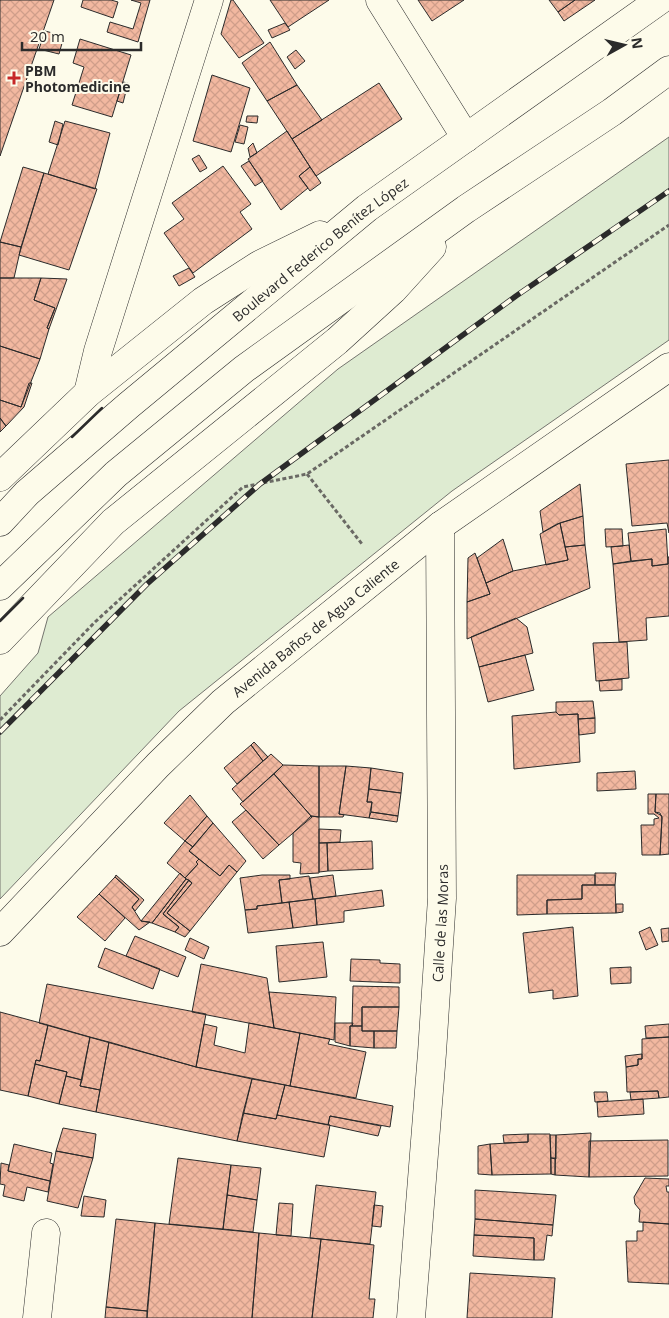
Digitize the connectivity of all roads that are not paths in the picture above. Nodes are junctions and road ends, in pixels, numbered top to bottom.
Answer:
1 (209, 0) edge
2 (380, 0) edge
3 (660, 0) edge
4 (669, 70) edge
5 (466, 138) junction
6 (366, 208) junction
7 (466, 209) junction
8 (669, 367) edge
9 (88, 393) junction
10 (0, 477) edge
11 (0, 522) edge
12 (440, 526) junction
13 (0, 586) edge
14 (0, 640) edge
15 (0, 932) edge
16 (46, 1234) dead end
17 (37, 1318) edge
18 (411, 1318) edge

1 - 9 main road
2 - 5 main road
3 - 5 main road, Boulevard Federico Benítez López
4 - 7 main road
5 - 6 main road, Boulevard Federico Benítez López
6 - 9 main road
6 - 11 main road, Boulevard Federico Benítez López
7 - 13 main road
7 - 14 main road
8 - 12 main road, Avenida Baños de Agua Caliente
9 - 10 main road
12 - 15 main road, Avenida Baños de Agua Caliente
12 - 18 main road, Calle de las Moras
16 - 17 main road

